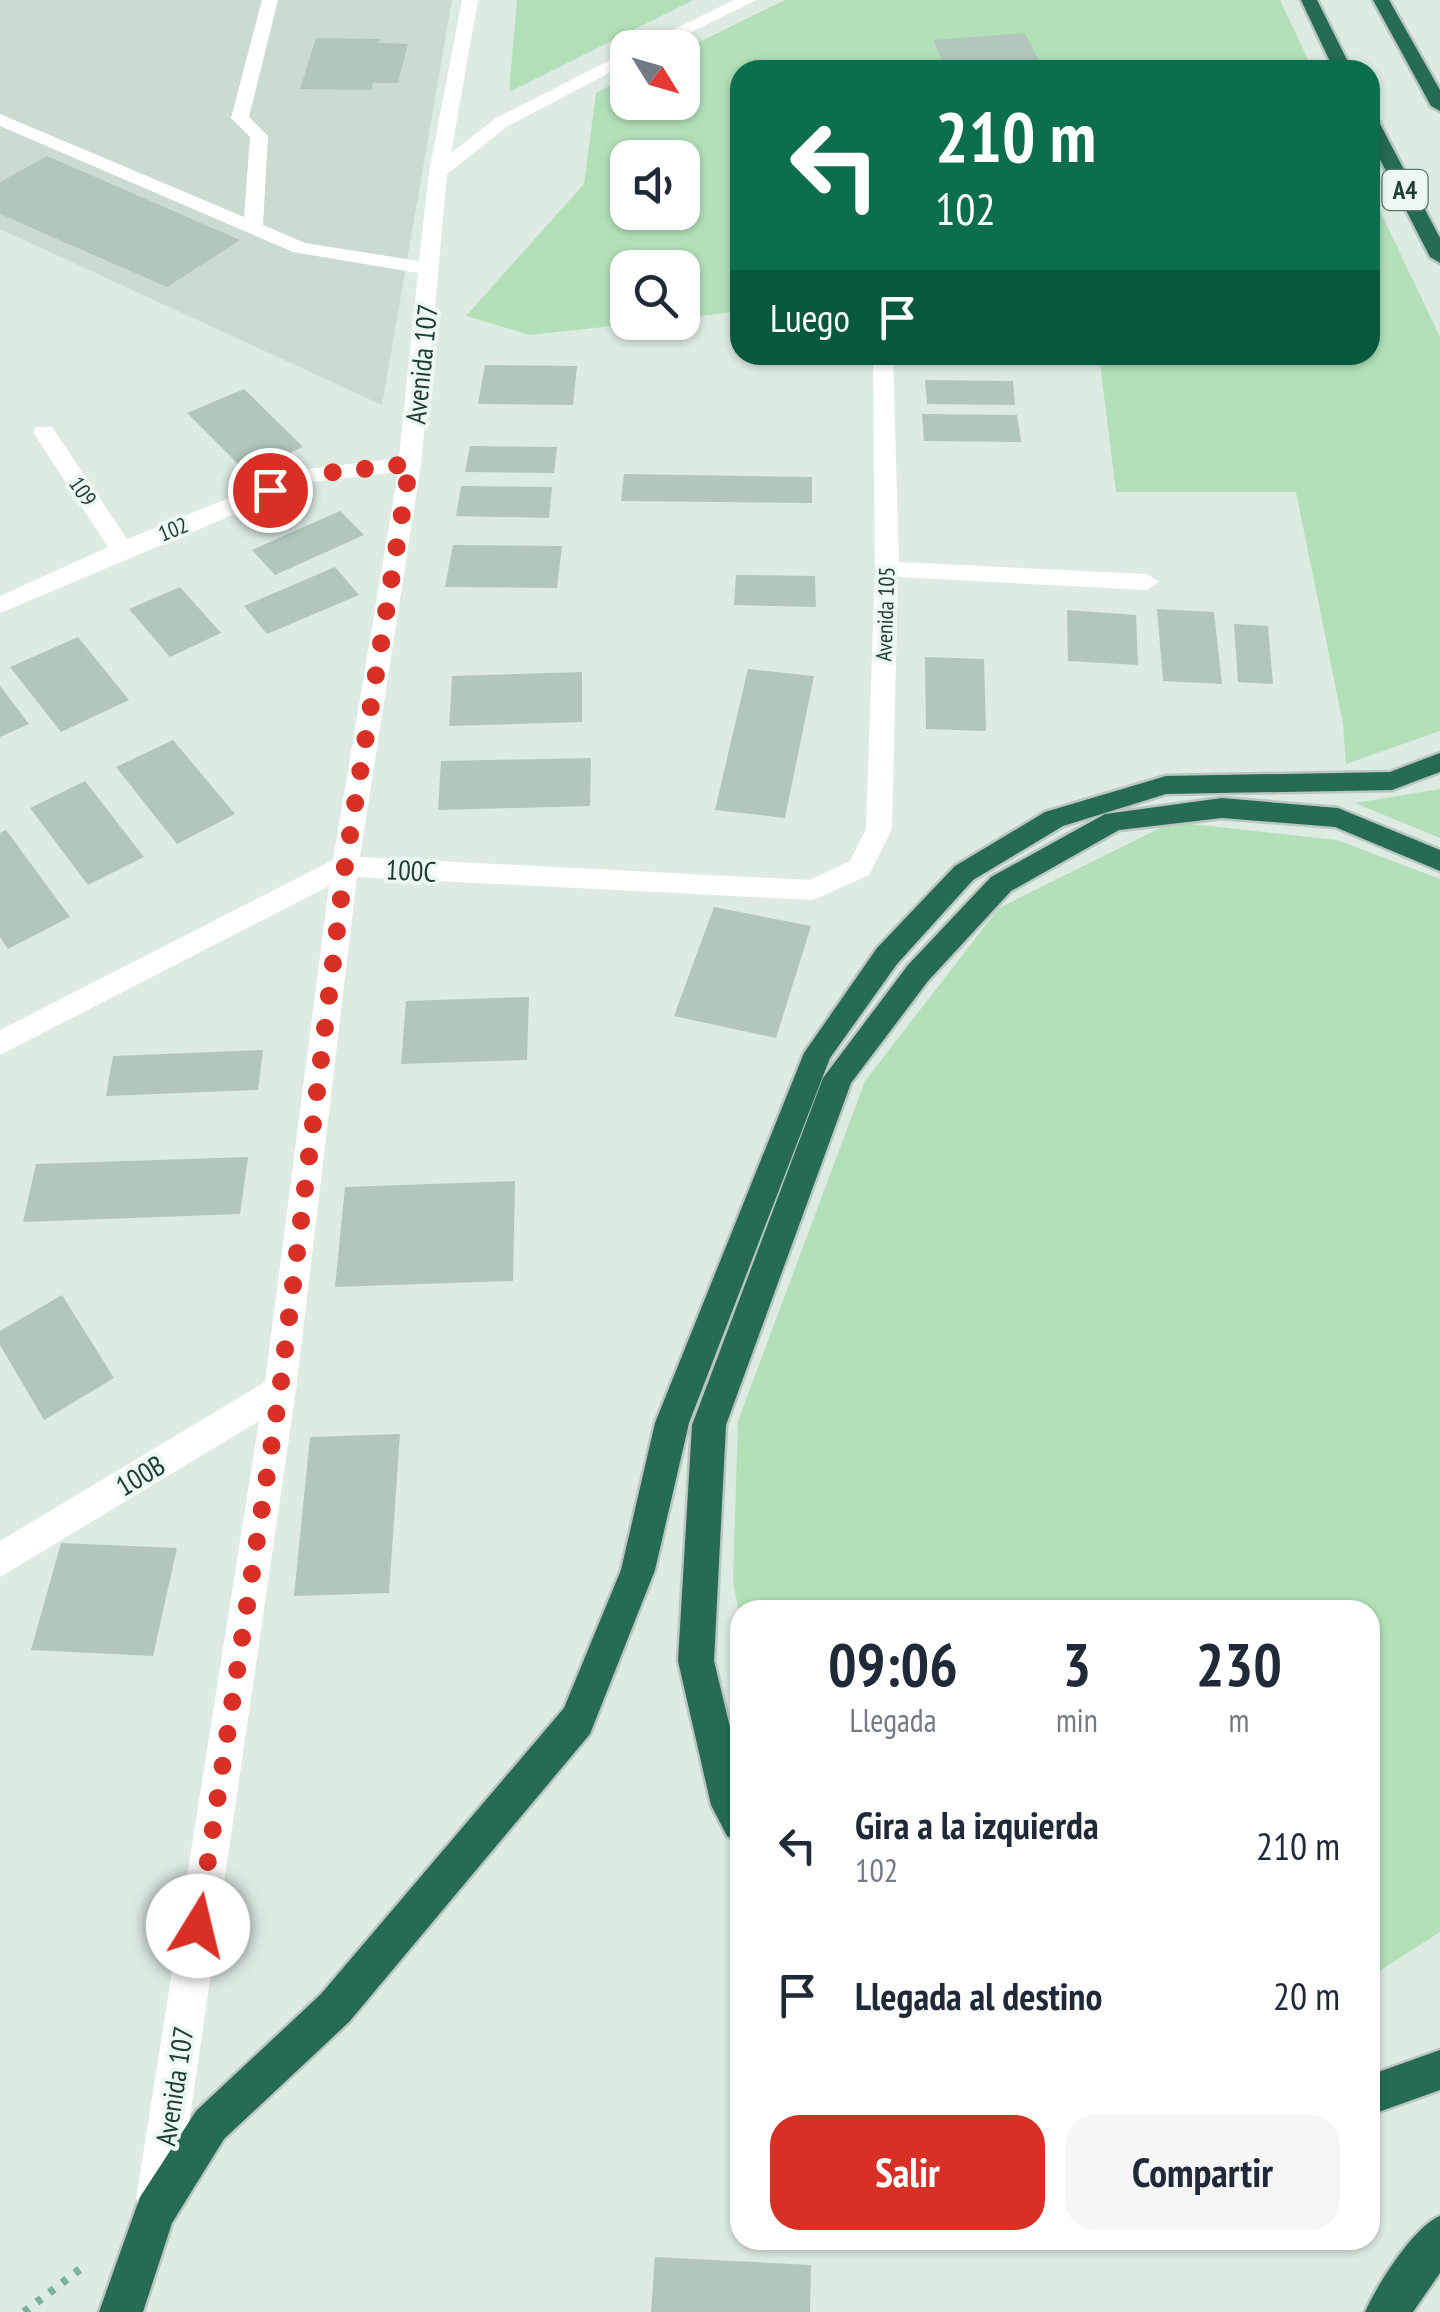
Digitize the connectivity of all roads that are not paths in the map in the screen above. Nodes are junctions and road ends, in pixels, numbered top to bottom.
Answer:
1 (270, 0) edge
2 (470, 0) edge
3 (748, 0) edge
4 (1309, 0) edge
5 (1381, 0) edge
6 (683, 30) edge
7 (1338, 60) edge
8 (610, 65) edge
9 (1440, 106) edge
10 (0, 119) edge
11 (1380, 141) edge
12 (438, 172) junction
13 (253, 227) junction
14 (328, 252) junction
15 (1440, 257) edge
16 (308, 268) dead end
17 (431, 269) junction
18 (883, 365) edge
19 (44, 432) dead end
20 (410, 464) junction
21 (122, 550) junction
22 (887, 568) junction
23 (1147, 582) dead end
24 (0, 606) edge
25 (1440, 762) edge
26 (1440, 861) edge
27 (345, 866) junction
28 (860, 868) joint
29 (0, 1043) edge
30 (280, 1390) junction
31 (0, 1560) edge
32 (730, 1806) edge
33 (1440, 2070) edge
34 (1380, 2092) edge
35 (155, 2212) junction
36 (1440, 2237) edge
37 (121, 2312) edge
38 (1387, 2312) edge

1 - 13 street
2 - 12 street, Avenida 107
3 - 6 street
4 - 7 highway
5 - 9 highway
8 - 12 street
10 - 13 street
11 - 15 highway, A4
12 - 17 street, Avenida 107
13 - 14 street
14 - 16 street
14 - 17 street
17 - 20 street, Avenida 107
18 - 22 street, Avenida 105
19 - 21 street, 109
20 - 21 street, 102
20 - 27 street, Avenida 107
21 - 24 street, 102
22 - 23 street
22 - 28 street, Avenida 105
25 - 35 highway
26 - 32 highway
27 - 28 street, 100C
27 - 29 street, 100C
27 - 30 street, Avenida 107
30 - 31 street, 100B
30 - 35 street, Avenida 107
33 - 34 highway
35 - 37 highway
36 - 38 highway

